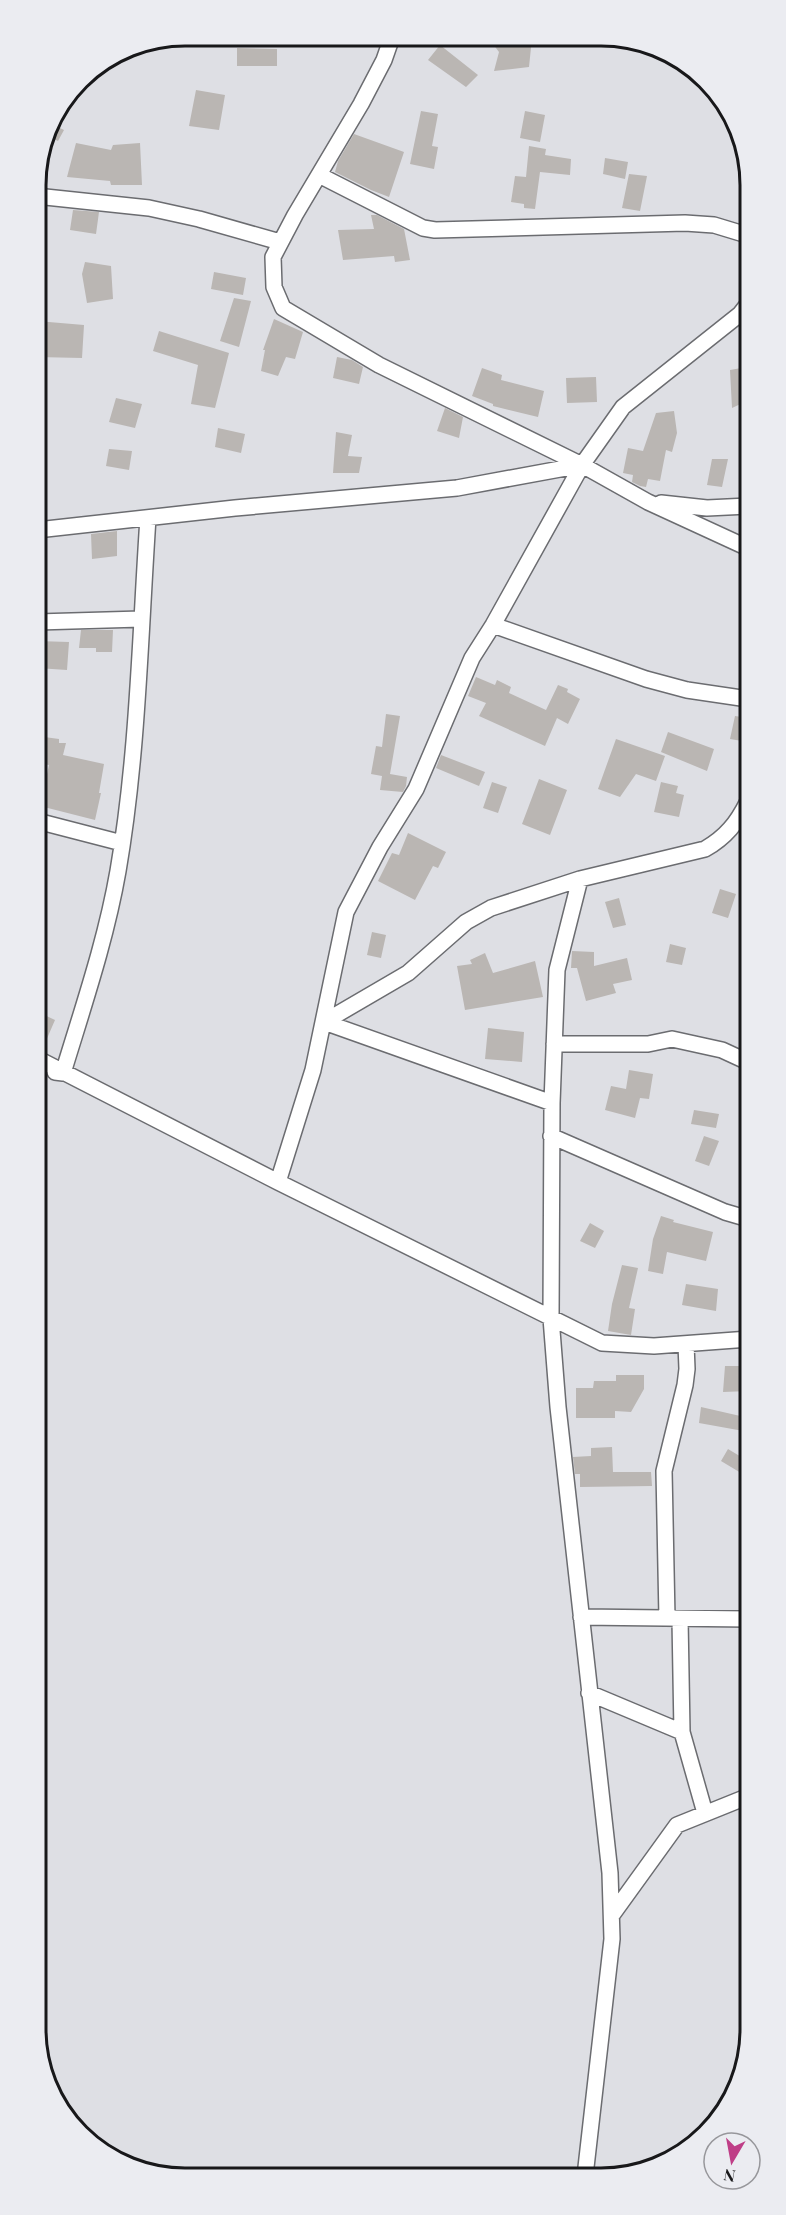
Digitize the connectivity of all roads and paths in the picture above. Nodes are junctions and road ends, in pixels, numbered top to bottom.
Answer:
1 (389, 46) edge
2 (319, 176) junction
3 (47, 197) edge
4 (740, 233) edge
5 (280, 242) junction
6 (740, 314) edge
7 (582, 465) junction
8 (648, 502) junction
9 (740, 506) edge
10 (148, 518) junction
11 (47, 529) edge
12 (740, 544) edge
13 (141, 619) junction
14 (47, 622) edge
15 (493, 625) junction
16 (740, 698) edge
17 (740, 817) edge
18 (47, 823) edge
19 (122, 843) junction
20 (579, 879) junction
21 (324, 1022) junction
22 (554, 1044) junction
23 (740, 1058) edge
24 (47, 1064) edge
25 (47, 1070) edge
26 (63, 1073) junction
27 (552, 1103) junction
28 (551, 1136) junction
29 (278, 1182) junction
30 (739, 1216) edge
31 (551, 1318) junction
32 (739, 1340) edge
33 (686, 1344) junction
34 (581, 1617) junction
35 (674, 1619) junction
36 (739, 1619) edge
37 (589, 1693) junction
38 (682, 1732) junction
39 (739, 1800) edge
40 (705, 1813) junction
41 (612, 1915) junction
42 (586, 2168) edge

1 - 2 street
2 - 4 street
2 - 5 street
3 - 5 street
5 - 7 street
6 - 7 street
7 - 8 street
7 - 10 street
7 - 15 street
8 - 9 street
8 - 12 street
10 - 11 street
10 - 13 street
13 - 14 street
13 - 19 street
15 - 16 street
15 - 21 street
17 - 20 street
18 - 19 street
19 - 26 street
20 - 21 street
20 - 22 street
21 - 27 street
21 - 29 street
22 - 23 street
22 - 27 street
24 - 26 street
25 - 26 street
26 - 29 street
27 - 28 street
28 - 30 street
28 - 31 street
29 - 31 street
31 - 33 street
31 - 34 street
32 - 33 street
33 - 35 street
34 - 35 street
34 - 37 street
35 - 36 street
35 - 38 street
37 - 38 street
37 - 41 street
38 - 40 street
39 - 40 street
40 - 41 street
41 - 42 street

